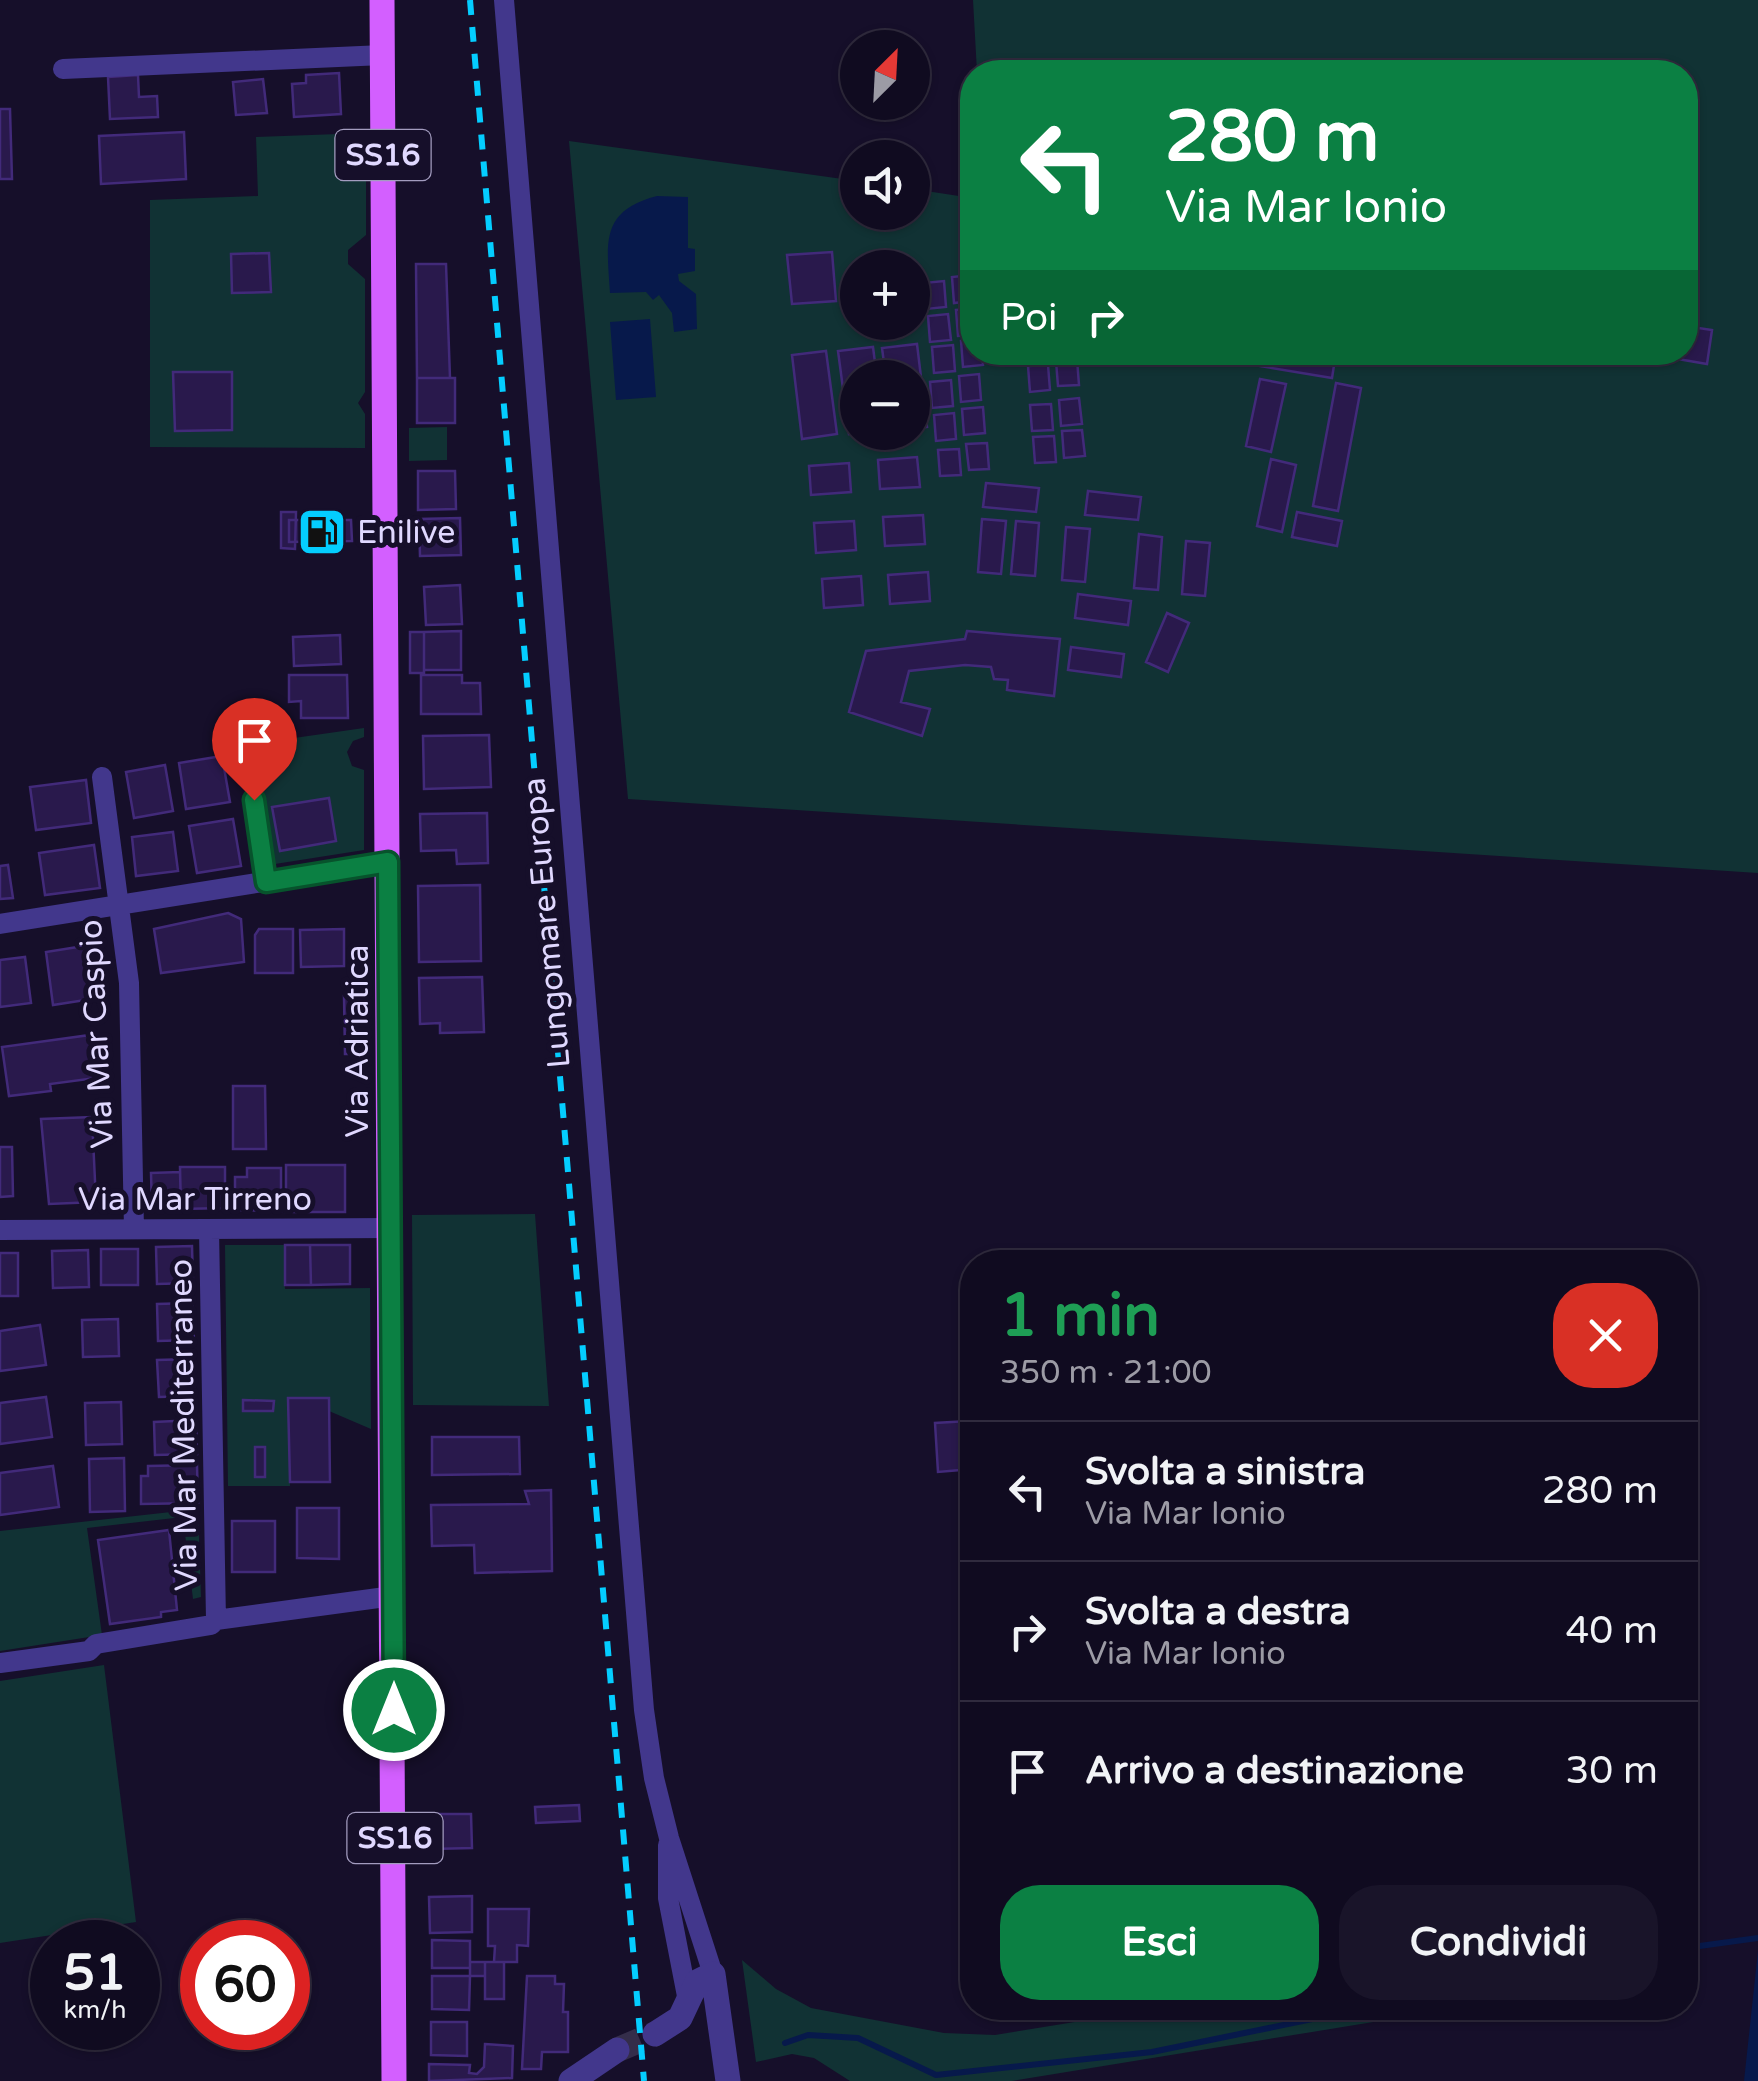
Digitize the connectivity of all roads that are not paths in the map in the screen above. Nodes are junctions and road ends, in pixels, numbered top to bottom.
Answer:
1 (382, 0) edge
2 (504, 0) edge
3 (383, 55) junction
4 (63, 69) dead end
5 (102, 777) dead end
6 (254, 800) dead end
7 (388, 862) junction
8 (266, 882) junction
9 (119, 906) junction
10 (0, 924) edge
11 (209, 1228) junction
12 (390, 1228) junction
13 (134, 1229) junction
14 (0, 1230) edge
15 (393, 1596) junction
16 (216, 1620) junction
17 (0, 1663) edge
18 (668, 1838) junction
19 (714, 1974) junction
20 (688, 2001) junction
21 (654, 2034) tunnel mouth
22 (617, 2050) tunnel mouth
23 (394, 2081) edge
24 (570, 2081) edge
25 (728, 2081) edge

1 - 3 main road, Via Adriatica / SS16
2 - 18 street, Lungomare Europa
3 - 4 street
3 - 7 main road, Via Adriatica / SS16
5 - 9 street, Via Mar Caspio
6 - 8 street
7 - 8 street
7 - 12 main road, Via Adriatica / SS16
8 - 9 street
9 - 10 street
9 - 13 street, Via Mar Caspio
11 - 12 street, Via Mar Tirreno
11 - 13 street, Via Mar Tirreno
11 - 16 street, Via Mar Mediterraneo
12 - 15 main road, Via Adriatica / SS16
13 - 14 street, Via Mar Tirreno
15 - 16 street, Via Mar Mediterraneo
15 - 23 main road, Via Adriatica / SS16
16 - 17 street, Via Mar Mediterraneo
18 - 19 street, Lungomare Europa
18 - 20 street, Lungomare Europa
19 - 20 street
19 - 25 street, Lungomare Europa
20 - 21 street
22 - 24 street

